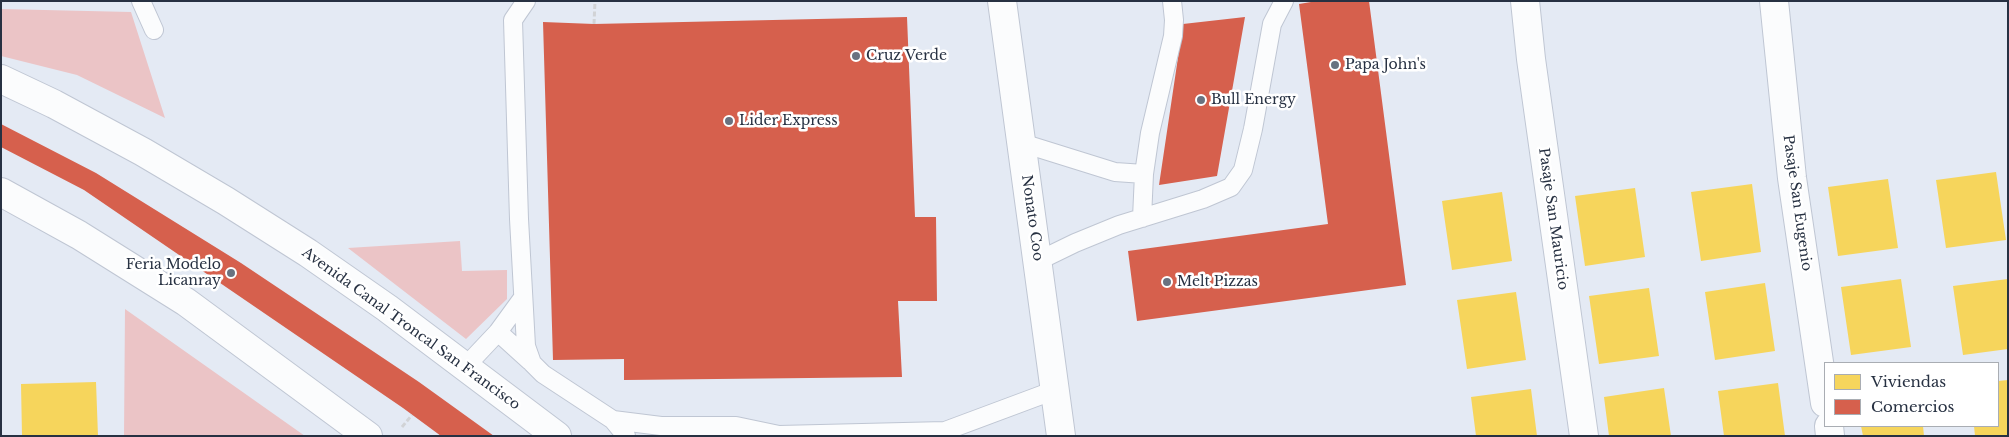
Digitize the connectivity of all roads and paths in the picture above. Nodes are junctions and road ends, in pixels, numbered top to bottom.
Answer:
1 (141, 1) edge
2 (526, 1) edge
3 (595, 1) edge
4 (1002, 1) edge
5 (1172, 1) edge
6 (1284, 1) edge
7 (1525, 1) edge
8 (1774, 1) edge
9 (594, 24) dead end
10 (154, 30) dead end
11 (1, 79) edge
12 (1022, 143) junction
13 (1144, 174) junction
14 (1, 192) edge
15 (1142, 218) junction
16 (1038, 261) junction
17 (522, 299) junction
18 (498, 332) junction
19 (532, 363) junction
20 (464, 368) junction
21 (1055, 390) junction
22 (1824, 397) edge
23 (613, 420) junction
24 (368, 436) edge
25 (557, 436) edge
26 (626, 436) edge
27 (1062, 436) edge
28 (1584, 436) edge

1 - 10 lane
2 - 17 lane
3 - 9 path
4 - 12 street, Nonato Coo
5 - 13 lane
6 - 15 lane
7 - 28 street, Pasaje San Mauricio
8 - 22 street, Pasaje San Eugenio
11 - 20 street, Avenida Canal Troncal San Francisco
12 - 13 lane
12 - 16 street, Nonato Coo
13 - 15 lane
14 - 24 street
15 - 16 lane
16 - 21 street, Nonato Coo
17 - 18 lane
17 - 19 lane
18 - 19 lane
18 - 20 lane
19 - 23 lane
20 - 25 street, Avenida Canal Troncal San Francisco
21 - 23 lane
21 - 27 street, Nonato Coo
23 - 26 lane

